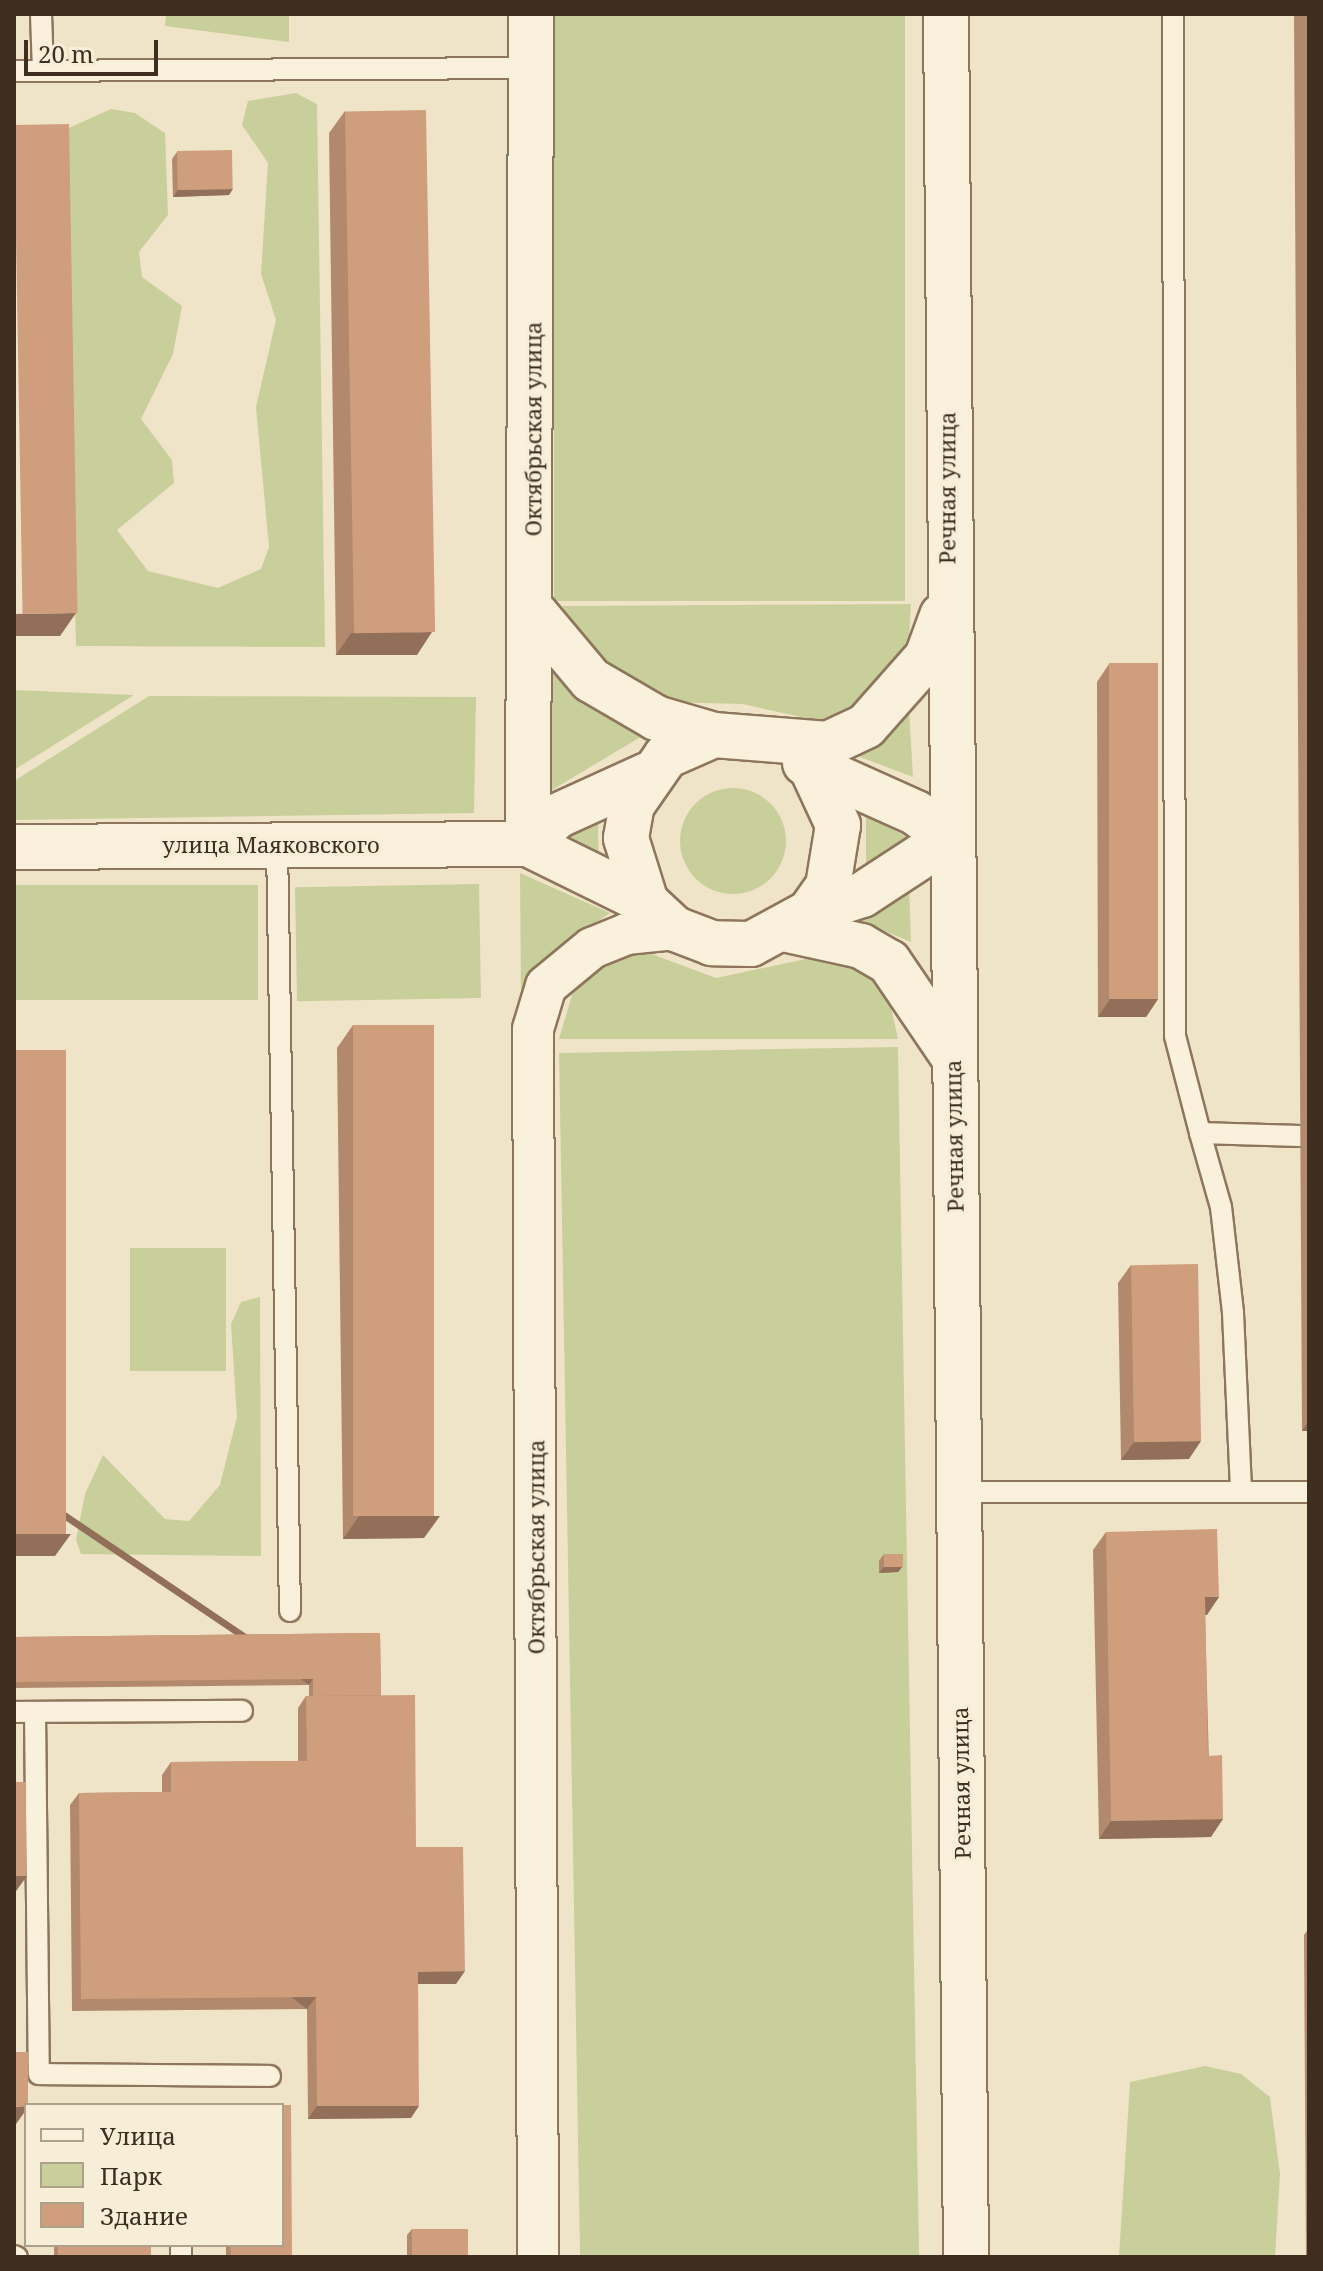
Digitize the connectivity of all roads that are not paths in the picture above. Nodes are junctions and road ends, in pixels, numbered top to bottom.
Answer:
1 (41, 14) edge
2 (531, 14) edge
3 (946, 14) edge
4 (1173, 14) edge
5 (531, 68) junction
6 (14, 71) edge
7 (43, 71) junction
8 (948, 599) junction
9 (533, 611) junction
10 (714, 735) junction
11 (796, 757) junction
12 (647, 775) junction
13 (949, 838) junction
14 (528, 844) junction
15 (277, 845) junction
16 (14, 847) edge
17 (661, 915) junction
18 (799, 921) junction
19 (953, 1056) junction
20 (1200, 1133) junction
21 (1300, 1136) dead end
22 (958, 1492) junction
23 (1241, 1492) junction
24 (1309, 1492) edge
25 (290, 1611) dead end
26 (242, 1711) dead end
27 (14, 1712) edge
28 (35, 1712) junction
29 (270, 2076) dead end
30 (538, 2257) edge
31 (966, 2257) edge

1 - 7 lane
2 - 5 street, Октябрьская улица
3 - 8 street, Речная улица
4 - 20 lane
5 - 7 lane
5 - 9 street, Октябрьская улица
6 - 7 lane
8 - 11 street
8 - 13 street, Речная улица
9 - 10 street
9 - 14 street, Октябрьская улица
10 - 11 street
10 - 12 street
11 - 13 street
11 - 18 street
12 - 14 street
12 - 17 street
13 - 18 street, улица Маяковского
13 - 19 street, Речная улица
14 - 15 street, улица Маяковского
14 - 17 street, улица Маяковского
15 - 16 street, улица Маяковского
15 - 25 lane
17 - 18 street, улица Маяковского
17 - 30 street, Октябрьская улица
18 - 19 street
19 - 22 street, Речная улица
20 - 21 lane
20 - 23 lane
22 - 23 lane
22 - 31 street, Речная улица
23 - 24 lane
26 - 28 lane
27 - 28 lane
28 - 29 lane

